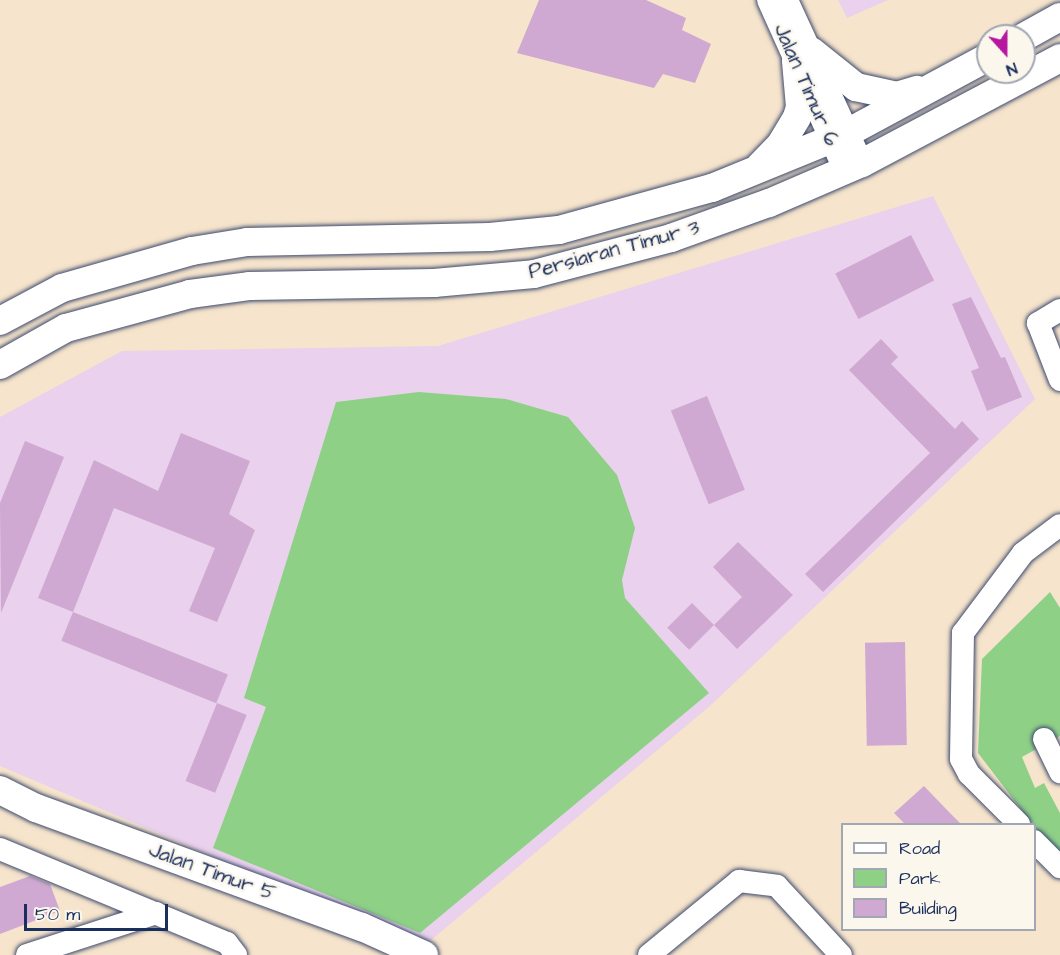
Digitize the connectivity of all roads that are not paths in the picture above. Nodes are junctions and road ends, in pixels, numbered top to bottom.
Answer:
1 (768, 0) edge
2 (787, 0) edge
3 (1060, 17) edge
4 (1036, 30) edge
5 (803, 56) junction
6 (1060, 58) edge
7 (976, 64) edge
8 (945, 81) junction
9 (838, 136) junction
10 (853, 167) junction
11 (757, 170) junction
12 (1060, 310) edge
13 (0, 321) edge
14 (0, 365) edge
15 (1060, 380) edge
16 (1060, 525) edge
17 (1044, 739) dead end
18 (1060, 772) edge
19 (0, 790) edge
20 (1017, 823) edge
21 (1036, 842) edge
22 (0, 849) edge
23 (1060, 867) edge
24 (156, 913) junction
25 (37, 953) edge
26 (236, 955) edge
27 (424, 955) edge
28 (649, 955) edge
29 (841, 955) edge

1 - 5 street, Jalan Timur 6
2 - 5 street, Jalan Timur 6
3 - 4 street
5 - 8 street
5 - 9 street, Jalan Timur 6
5 - 11 street
6 - 10 street, Persiaran Timur 3
7 - 8 street, Persiaran Timur 3
8 - 9 street, Persiaran Timur 3
9 - 10 street, Jalan Timur 6
9 - 11 street, Persiaran Timur 3
10 - 14 street, Persiaran Timur 3
11 - 13 street, Persiaran Timur 3
12 - 15 street
16 - 20 street
17 - 18 street
19 - 27 street, Jalan Timur 5
21 - 23 street
22 - 24 street
24 - 25 street
24 - 26 street
28 - 29 street

